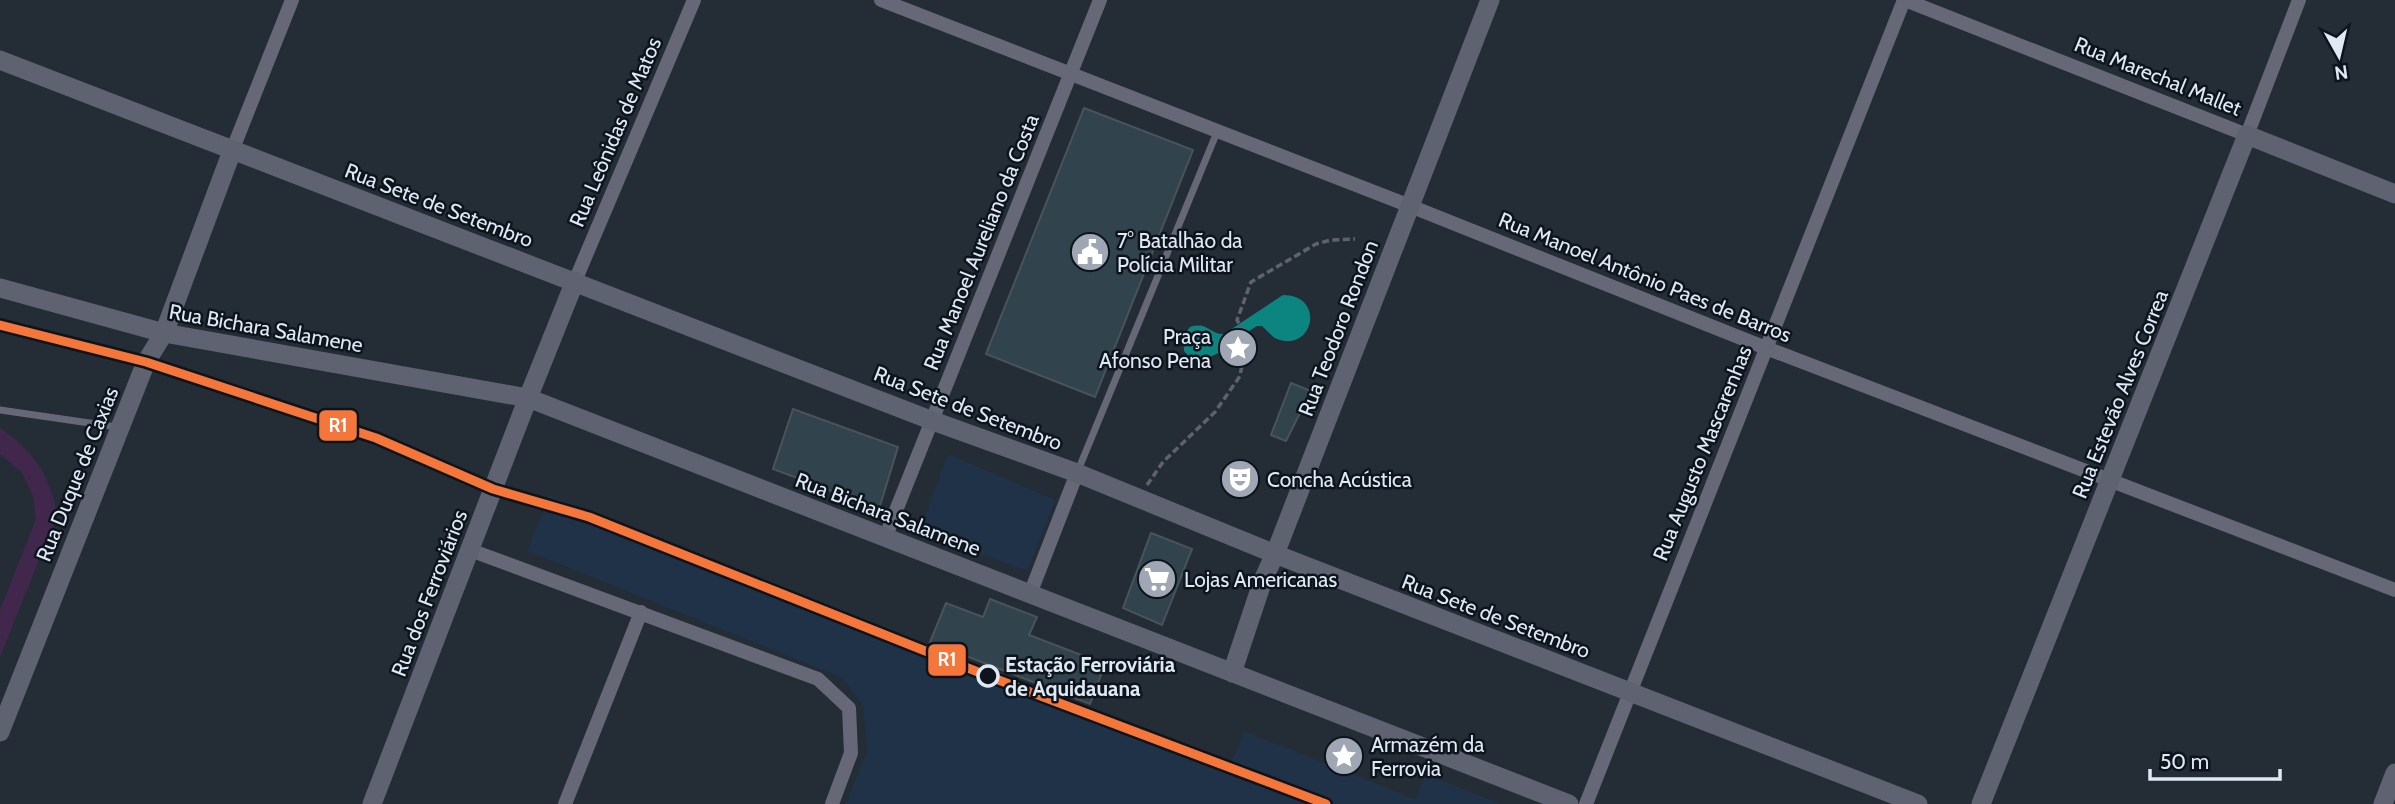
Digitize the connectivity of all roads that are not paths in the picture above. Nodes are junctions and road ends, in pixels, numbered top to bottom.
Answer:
1 (292, 0) edge
2 (694, 0) edge
3 (881, 0) edge
4 (1100, 0) edge
5 (1490, 0) edge
6 (1904, 0) edge
7 (2299, 0) edge
8 (0, 60) edge
9 (1071, 74) junction
10 (1217, 132) junction
11 (2247, 135) junction
12 (233, 151) junction
13 (2395, 194) edge
14 (1410, 206) junction
15 (575, 281) junction
16 (0, 288) edge
17 (164, 333) junction
18 (1766, 348) junction
19 (528, 398) junction
20 (0, 410) edge
21 (933, 421) junction
22 (120, 427) junction
23 (1076, 473) junction
24 (2110, 479) junction
25 (885, 538) junction
26 (470, 550) junction
27 (1275, 554) junction
28 (2395, 590) edge
29 (1030, 594) junction
30 (641, 612) junction
31 (1232, 673) junction
32 (1630, 692) junction
33 (0, 732) edge
34 (2395, 773) edge
35 (372, 804) edge
36 (565, 804) edge
37 (832, 804) edge
38 (1569, 804) edge
39 (1586, 804) edge
40 (1918, 804) edge
41 (1981, 804) edge
42 (2383, 804) edge

1 - 12 street, Rua Duque de Caxias
2 - 15 street, Rua Leônidas de Matos
3 - 9 street, Rua Manoel Antônio Paes de Barros
4 - 9 street, Rua Manoel Aureliano da Costa
5 - 14 main road, Rua Teodoro Rondon
6 - 11 street, Rua Marechal Mallet
6 - 18 street, Rua Augusto Mascarenhas
7 - 11 street, Rua Estevão Alves Correa
8 - 12 main road, Rua Sete de Setembro
9 - 10 street, Rua Manoel Antônio Paes de Barros
9 - 21 street, Rua Manoel Aureliano da Costa
10 - 14 street, Rua Manoel Antônio Paes de Barros
10 - 23 lane
11 - 13 main road, Rua Marechal Mallet
11 - 24 main road, Rua Estevão Alves Correa
12 - 15 main road, Rua Sete de Setembro
12 - 17 main road, Rua Duque de Caxias
14 - 18 street, Rua Manoel Antônio Paes de Barros
14 - 27 main road, Rua Teodoro Rondon
15 - 19 main road
15 - 21 main road, Rua Sete de Setembro
16 - 17 main road, Rua Bichara Salamene
17 - 19 main road, Rua Bichara Salamene
17 - 22 main road, Rua Duque de Caxias
18 - 24 street, Rua Manoel Antônio Paes de Barros
18 - 32 street, Rua Augusto Mascarenhas
19 - 25 main road, Rua Bichara Salamene
19 - 26 main road, Rua dos Ferroviários
20 - 22 lane
21 - 23 main road, Rua Sete de Setembro
21 - 25 street, Rua Manoel Aureliano da Costa
22 - 33 main road, Rua Duque de Caxias
23 - 27 main road, Rua Sete de Setembro
23 - 29 street
24 - 28 street, Rua Manoel Antônio Paes de Barros
24 - 41 main road, Rua Estevão Alves Correa
25 - 29 main road, Rua Bichara Salamene
26 - 30 street
26 - 35 main road, Rua dos Ferroviários
27 - 31 main road, Rua Teodoro Rondon
27 - 32 main road, Rua Sete de Setembro
29 - 31 main road, Rua Bichara Salamene
30 - 36 street
30 - 37 street
31 - 38 main road, Rua Bichara Salamene
32 - 39 street, Rua Augusto Mascarenhas
32 - 40 main road, Rua Sete de Setembro
34 - 42 main road

